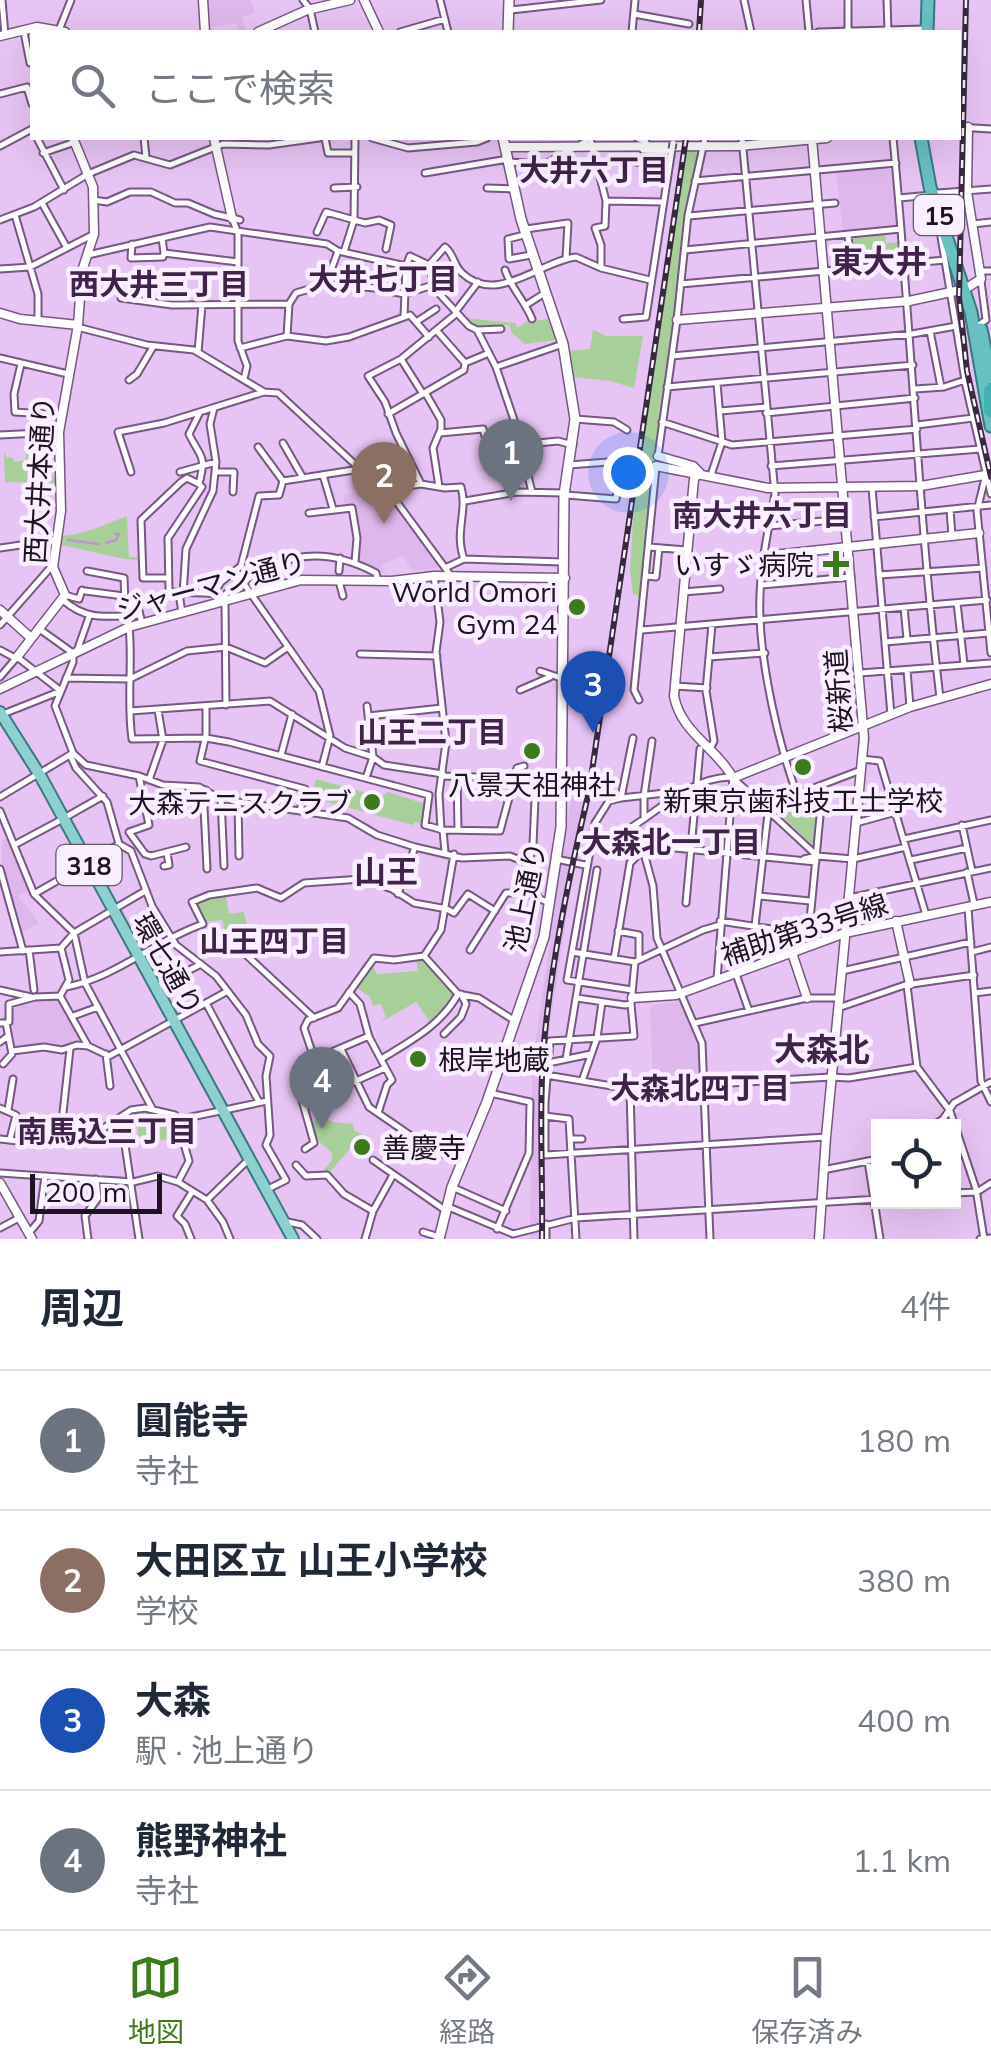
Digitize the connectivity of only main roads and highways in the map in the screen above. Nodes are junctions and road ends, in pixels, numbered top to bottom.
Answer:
1 (925, 0) edge
2 (510, 5) edge
3 (508, 30) edge
4 (924, 30) edge
5 (925, 140) edge
6 (504, 142) edge
7 (974, 281) junction
8 (989, 379) edge
9 (991, 410) edge
10 (991, 426) edge
11 (1, 716) edge
12 (135, 956) junction
13 (171, 1022) junction
14 (220, 1111) junction
15 (439, 1238) edge
16 (290, 1239) edge

1 - 4 highway
2 - 3 main road
5 - 7 highway, 15
6 - 15 main road, 池上通り
7 - 8 highway, 15
7 - 8 highway, 15
8 - 9 highway
8 - 10 highway, 15
11 - 12 main road, 環七通り / 318
12 - 13 main road, 環七通り / 318
12 - 13 main road, 環七通り / 318
13 - 14 main road, 環七通り / 318
14 - 16 main road, 環七通り / 318
14 - 16 main road, 環七通り / 318

